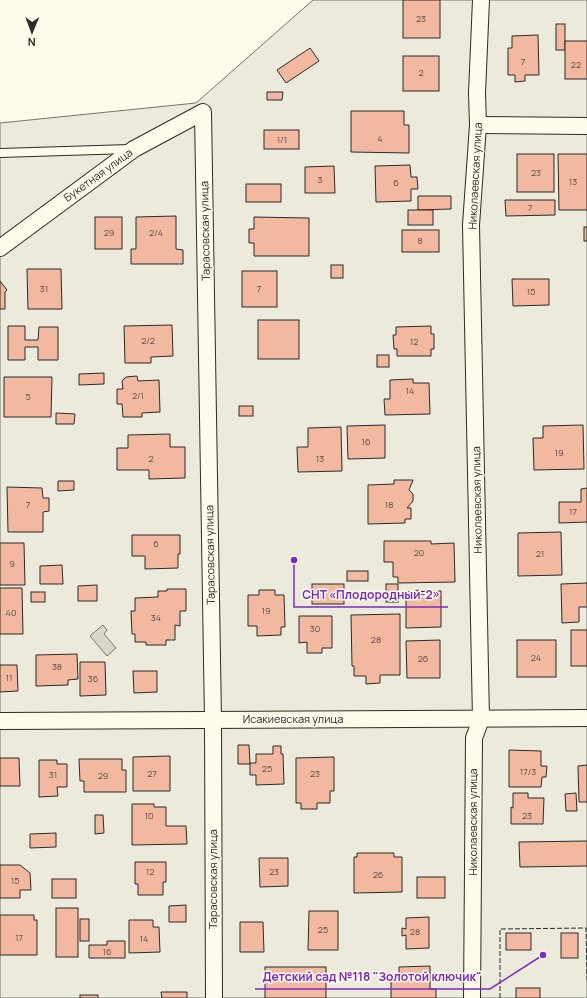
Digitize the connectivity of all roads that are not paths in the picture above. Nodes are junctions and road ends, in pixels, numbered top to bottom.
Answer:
1 (481, 0) edge
2 (202, 112) joint
3 (478, 125) junction
4 (587, 126) edge
5 (134, 149) junction
6 (0, 153) edge
7 (0, 248) edge
8 (587, 718) edge
9 (481, 719) junction
10 (213, 720) junction
11 (0, 721) edge
12 (214, 998) edge
13 (472, 998) edge

1 - 3 street, Николаевская улица
2 - 5 street, Букетная улица
2 - 10 street, Тарасовская улица
3 - 4 street
3 - 9 street, Николаевская улица
5 - 6 lane
5 - 7 street, Букетная улица
8 - 9 street, Исакиевская улица
9 - 10 street, Исакиевская улица
9 - 13 street, Николаевская улица
10 - 11 street, Исакиевская улица
10 - 12 street, Тарасовская улица

